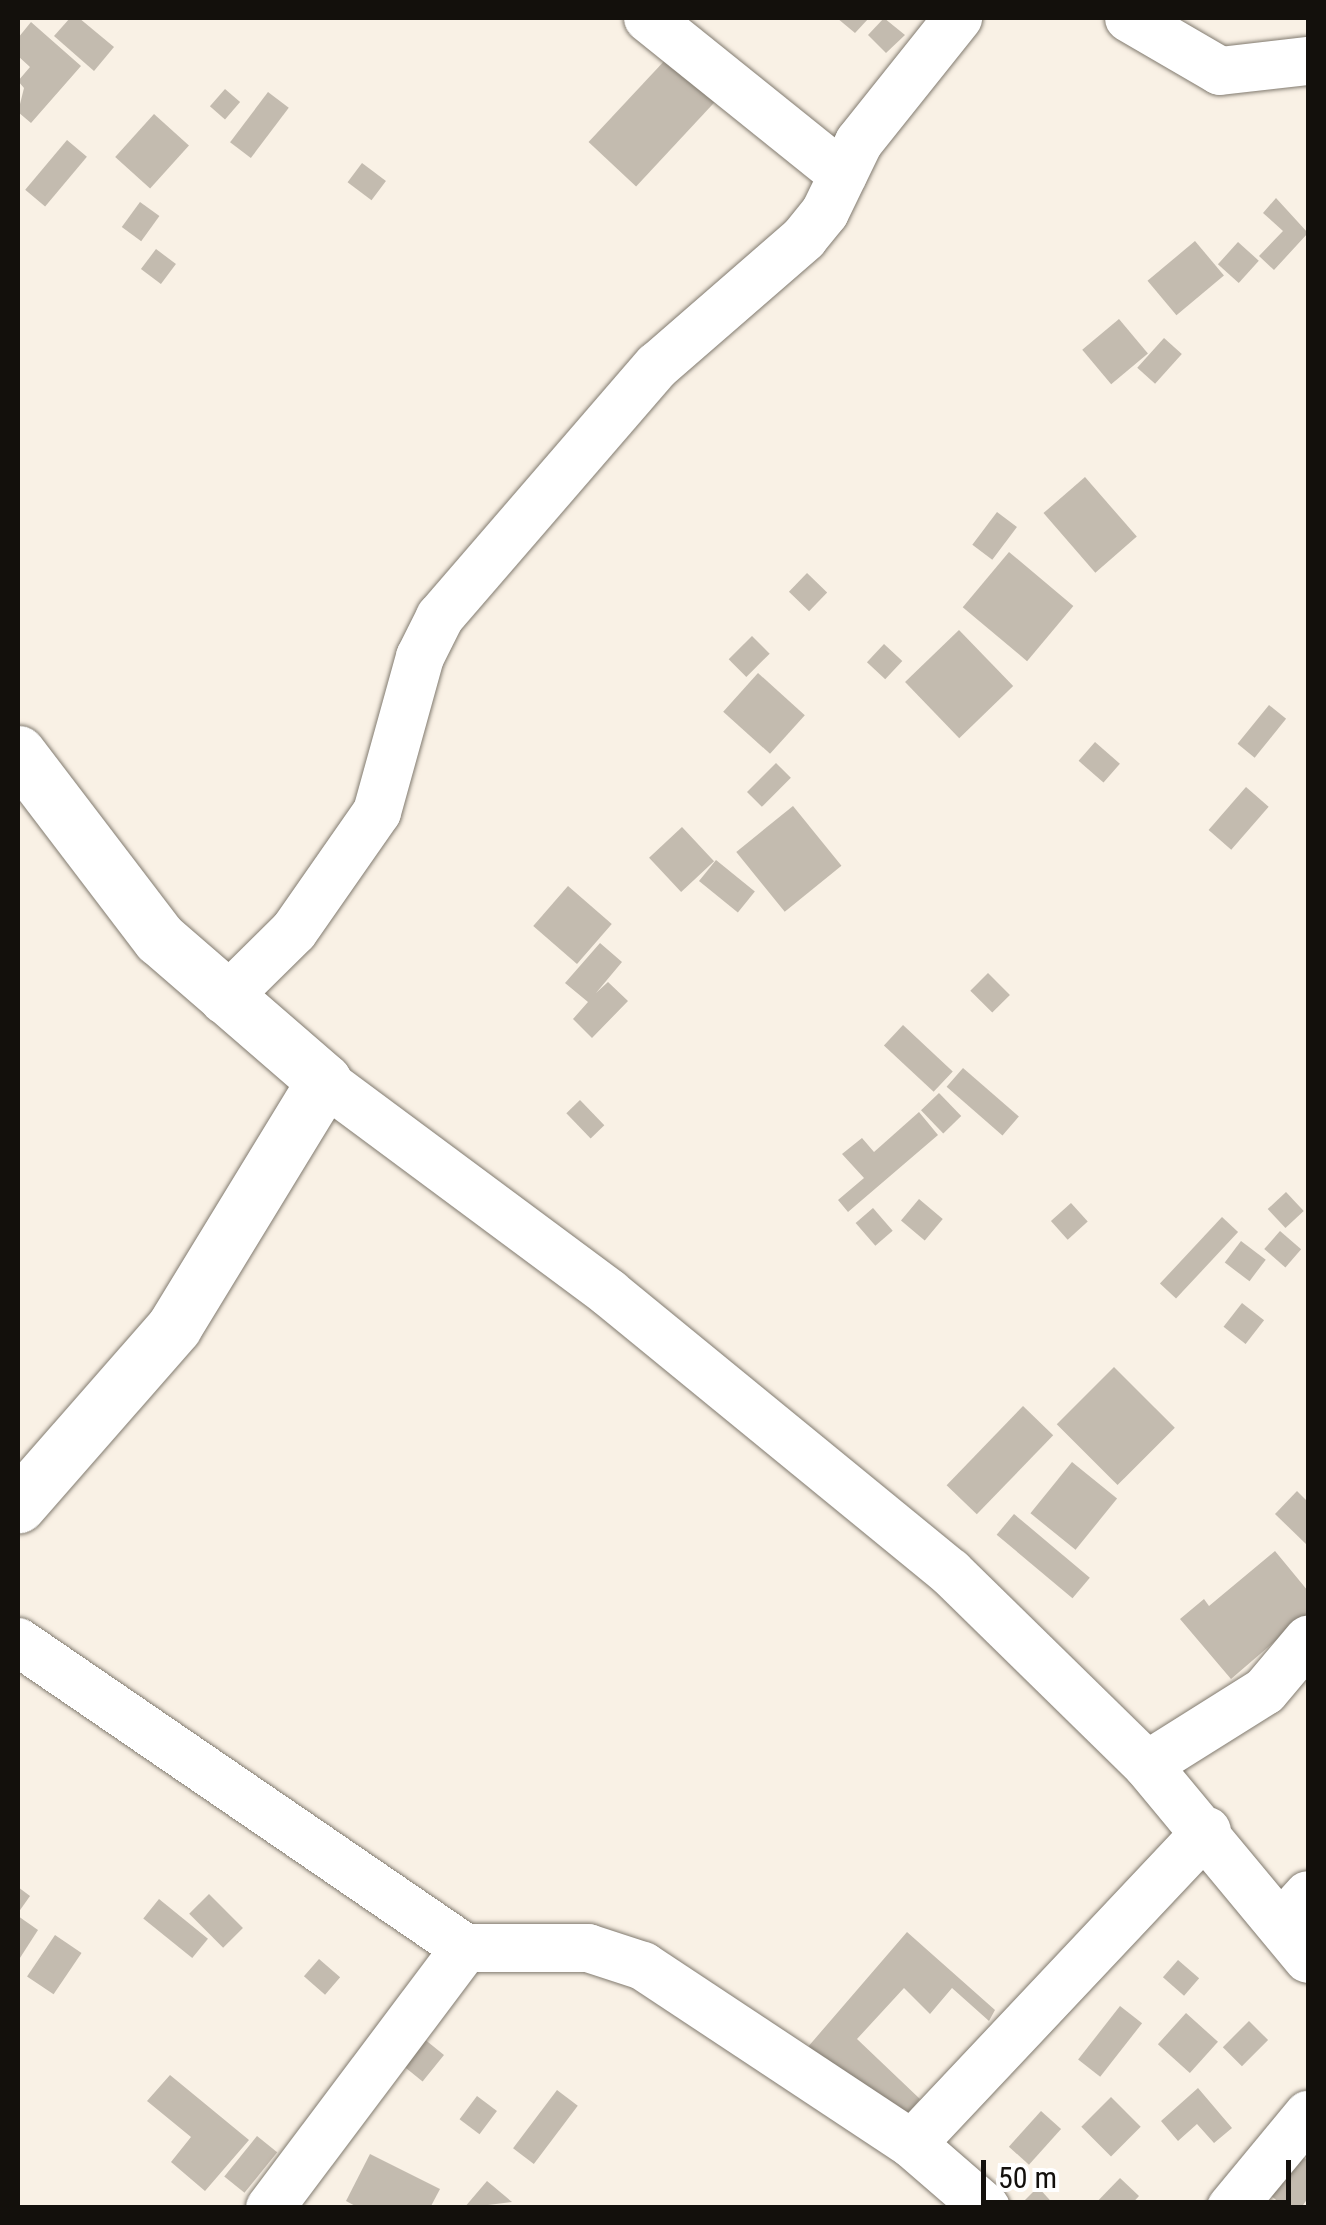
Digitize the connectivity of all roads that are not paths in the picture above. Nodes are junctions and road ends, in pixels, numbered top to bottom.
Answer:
1 (958, 18) edge
2 (1129, 18) edge
3 (659, 20) edge
4 (1308, 62) edge
5 (842, 175) junction
6 (18, 753) edge
7 (224, 1000) junction
8 (324, 1082) junction
9 (18, 1505) edge
10 (1308, 1640) edge
11 (18, 1642) edge
12 (1147, 1765) junction
13 (1207, 1832) junction
14 (1300, 1926) edge
15 (464, 1948) junction
16 (1308, 2115) edge
17 (912, 2144) junction
18 (270, 2208) edge
19 (986, 2208) edge
20 (1231, 2208) edge

1 - 5 street
2 - 4 street
3 - 5 street
5 - 7 street
6 - 7 street
7 - 8 street
8 - 9 street
8 - 12 street
10 - 12 street
11 - 15 street
12 - 13 street
13 - 14 street
13 - 17 street
15 - 17 street
15 - 18 street
16 - 20 street
17 - 19 street

